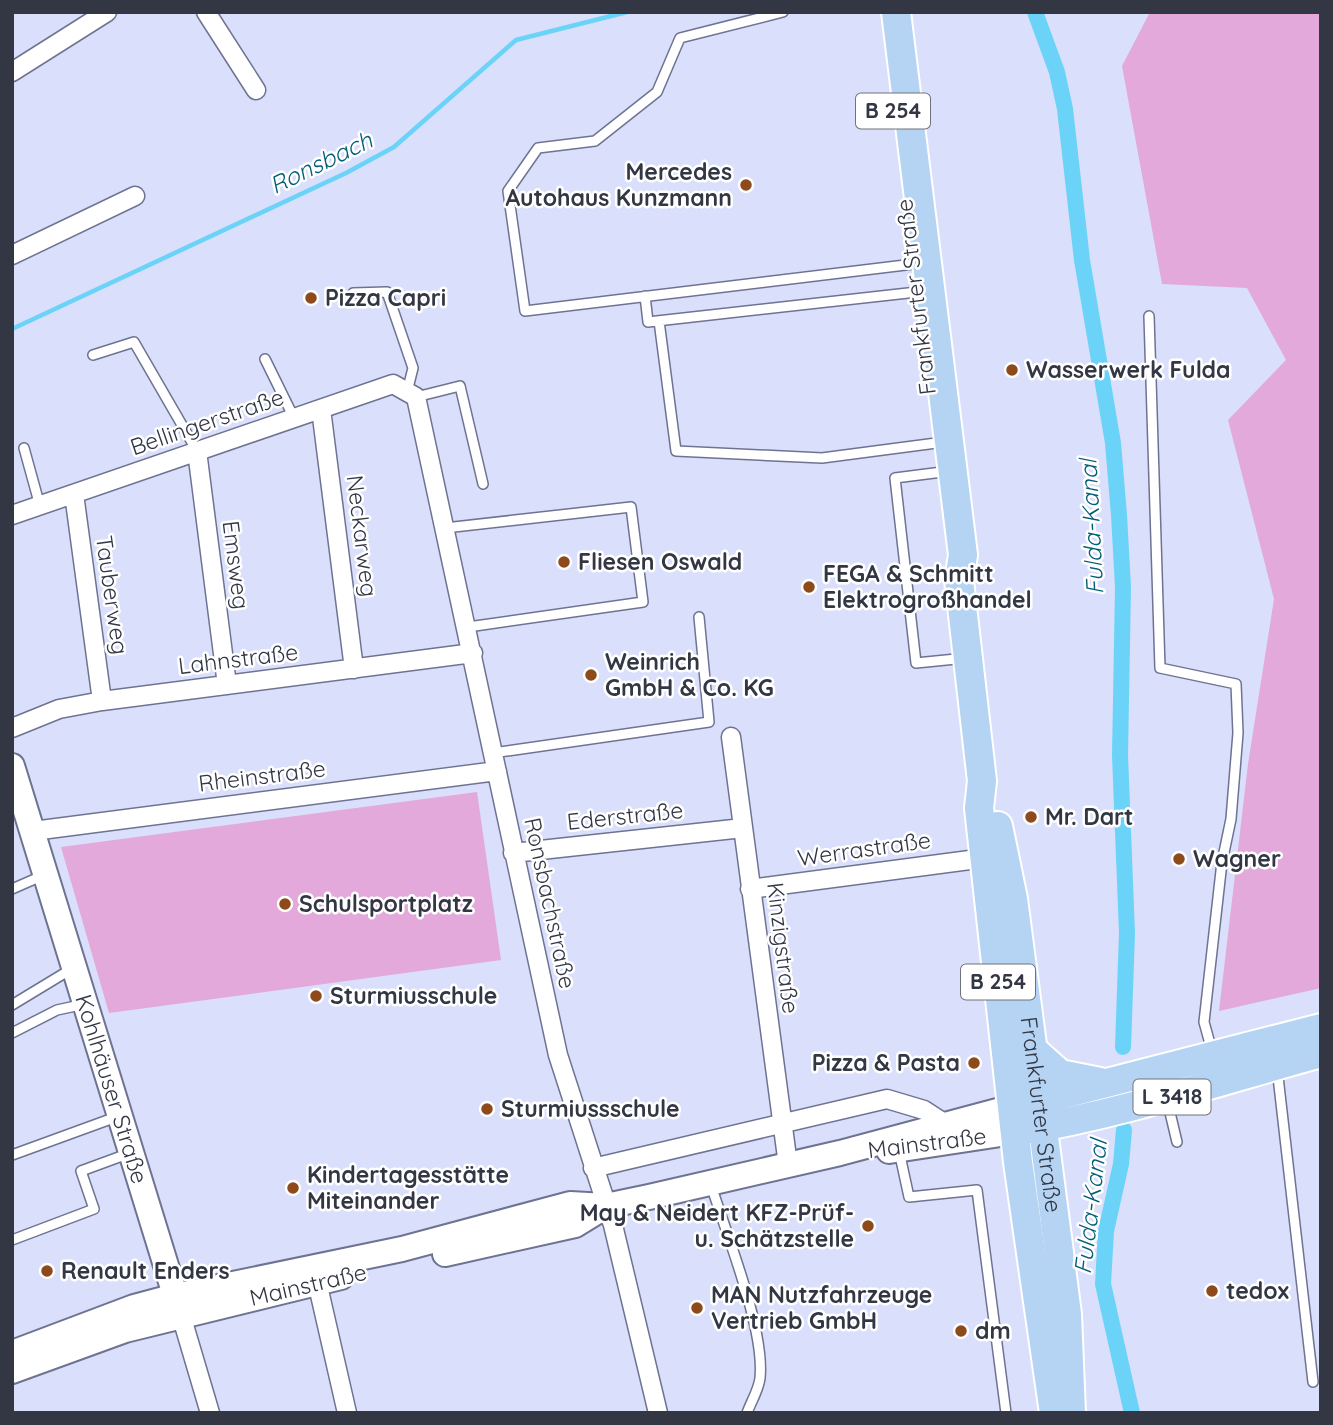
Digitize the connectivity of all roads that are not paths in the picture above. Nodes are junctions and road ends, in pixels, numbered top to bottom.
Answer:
1 (107, 12) edge
2 (206, 12) edge
3 (783, 12) edge
4 (881, 12) edge
5 (896, 12) edge
6 (12, 72) edge
7 (256, 90) dead end
8 (135, 195) dead end
9 (12, 255) edge
10 (919, 263) junction
11 (923, 292) junction
12 (353, 293) dead end
13 (645, 296) junction
14 (1149, 316) dead end
15 (659, 321) junction
16 (93, 355) dead end
17 (265, 359) dead end
18 (412, 395) junction
19 (321, 409) junction
20 (294, 418) junction
21 (942, 442) junction
22 (24, 449) dead end
23 (197, 451) junction
24 (945, 471) junction
25 (483, 484) dead end
26 (74, 494) junction
27 (40, 506) junction
28 (12, 515) edge
29 (445, 528) junction
30 (698, 617) dead end
31 (468, 627) junction
32 (473, 653) junction
33 (967, 657) junction
34 (354, 668) junction
35 (227, 685) junction
36 (102, 701) junction
37 (12, 728) edge
38 (731, 737) dead end
39 (493, 753) junction
40 (12, 766) edge
41 (497, 771) junction
42 (982, 780) junction
43 (743, 828) junction
44 (33, 831) junction
45 (513, 853) junction
46 (985, 858) junction
47 (46, 874) junction
48 (12, 889) edge
49 (750, 889) junction
50 (75, 967) junction
51 (86, 1003) junction
52 (12, 1005) edge
53 (12, 1033) edge
54 (1317, 1037) edge
55 (1032, 1049) junction
56 (1214, 1056) junction
57 (1277, 1065) junction
58 (1113, 1084) junction
59 (1167, 1098) junction
60 (120, 1115) junction
61 (1026, 1117) junction
62 (781, 1122) junction
63 (944, 1123) junction
64 (1177, 1142) dead end
65 (899, 1151) junction
66 (132, 1153) junction
67 (840, 1153) junction
68 (12, 1155) edge
69 (788, 1165) junction
70 (593, 1168) junction
71 (710, 1183) junction
72 (606, 1206) junction
73 (12, 1240) edge
74 (315, 1275) junction
75 (178, 1306) junction
76 (12, 1353) edge
77 (12, 1371) edge
78 (1314, 1381) dead end
79 (209, 1408) edge
80 (347, 1413) edge
81 (658, 1413) edge
82 (747, 1413) edge
83 (1006, 1413) edge
84 (1054, 1413) edge
85 (1071, 1413) edge

1 - 6 street
2 - 7 street
3 - 13 lane
4 - 10 main road, Frankfurter Straße / B 254
5 - 10 main road, Frankfurter Straße / B 254
8 - 9 street
10 - 11 main road, Frankfurter Straße / B 254
10 - 13 lane
11 - 15 lane
11 - 21 main road, Frankfurter Straße / B 254
12 - 18 lane
13 - 15 lane
14 - 56 lane
15 - 21 lane
16 - 23 lane
17 - 20 lane
18 - 19 street, Bellingerstraße
18 - 25 lane
18 - 29 street, Ronsbachstraße
19 - 20 street, Bellingerstraße
19 - 34 street, Neckarweg
20 - 23 street, Bellingerstraße
21 - 24 main road, Frankfurter Straße / B 254
22 - 27 lane
23 - 26 street, Bellingerstraße
23 - 35 street, Emsweg
24 - 33 main road, Frankfurter Straße / B 254
24 - 33 lane
26 - 27 street, Bellingerstraße
26 - 36 street, Tauberweg
27 - 28 street, Bellingerstraße
29 - 31 street, Ronsbachstraße
29 - 31 lane
30 - 39 lane
31 - 32 street, Ronsbachstraße
32 - 34 street, Lahnstraße
32 - 39 street, Ronsbachstraße
33 - 42 main road, Frankfurter Straße / B 254
34 - 35 street, Lahnstraße
35 - 36 street, Lahnstraße
36 - 37 street, Lahnstraße
38 - 43 street, Kinzigstraße
39 - 41 street, Ronsbachstraße
40 - 44 main road, Kohlhäuser Straße
41 - 44 street, Rheinstraße
41 - 45 street, Ronsbachstraße
42 - 46 main road, Frankfurter Straße / B 254
42 - 55 main road, Frankfurter Straße / B 254
43 - 45 street, Ederstraße
43 - 49 street, Kinzigstraße
44 - 47 main road, Kohlhäuser Straße
45 - 70 street, Ronsbachstraße
46 - 49 street, Werrastraße
46 - 61 main road, Frankfurter Straße / B 254
47 - 48 lane
47 - 50 main road, Kohlhäuser Straße
49 - 62 street, Kinzigstraße
50 - 51 main road, Kohlhäuser Straße
50 - 52 lane
51 - 53 lane
51 - 60 main road, Kohlhäuser Straße
54 - 56 main road, L 3418
54 - 57 main road, L 3418
55 - 58 main road
55 - 61 main road, Frankfurter Straße / B 254
56 - 58 main road, L 3418
57 - 59 main road, L 3418
57 - 78 lane
58 - 61 main road, L 3418
59 - 61 main road, L 3418
59 - 64 lane
60 - 66 main road, Kohlhäuser Straße
60 - 68 lane
61 - 63 main road, Mainstraße
61 - 65 main road, Mainstraße
61 - 84 main road, Frankfurter Straße / B 254
61 - 85 main road, Frankfurter Straße / B 254
62 - 63 street, Mainstraße
62 - 69 street, Kinzigstraße
62 - 70 street, Mainstraße
63 - 67 main road, Mainstraße
65 - 67 main road, Mainstraße
65 - 83 lane
66 - 73 lane
66 - 75 main road, Kohlhäuser Straße
67 - 69 main road, Mainstraße
69 - 71 main road, Mainstraße
70 - 72 street, Ronsbachstraße
71 - 72 main road, Mainstraße
71 - 82 lane
72 - 74 main road, Mainstraße
72 - 81 street, Ronsbachstraße
74 - 75 main road, Mainstraße
74 - 80 street
75 - 76 main road, Mainstraße
75 - 77 main road, Mainstraße
75 - 79 street, Kohlhäuser Straße

